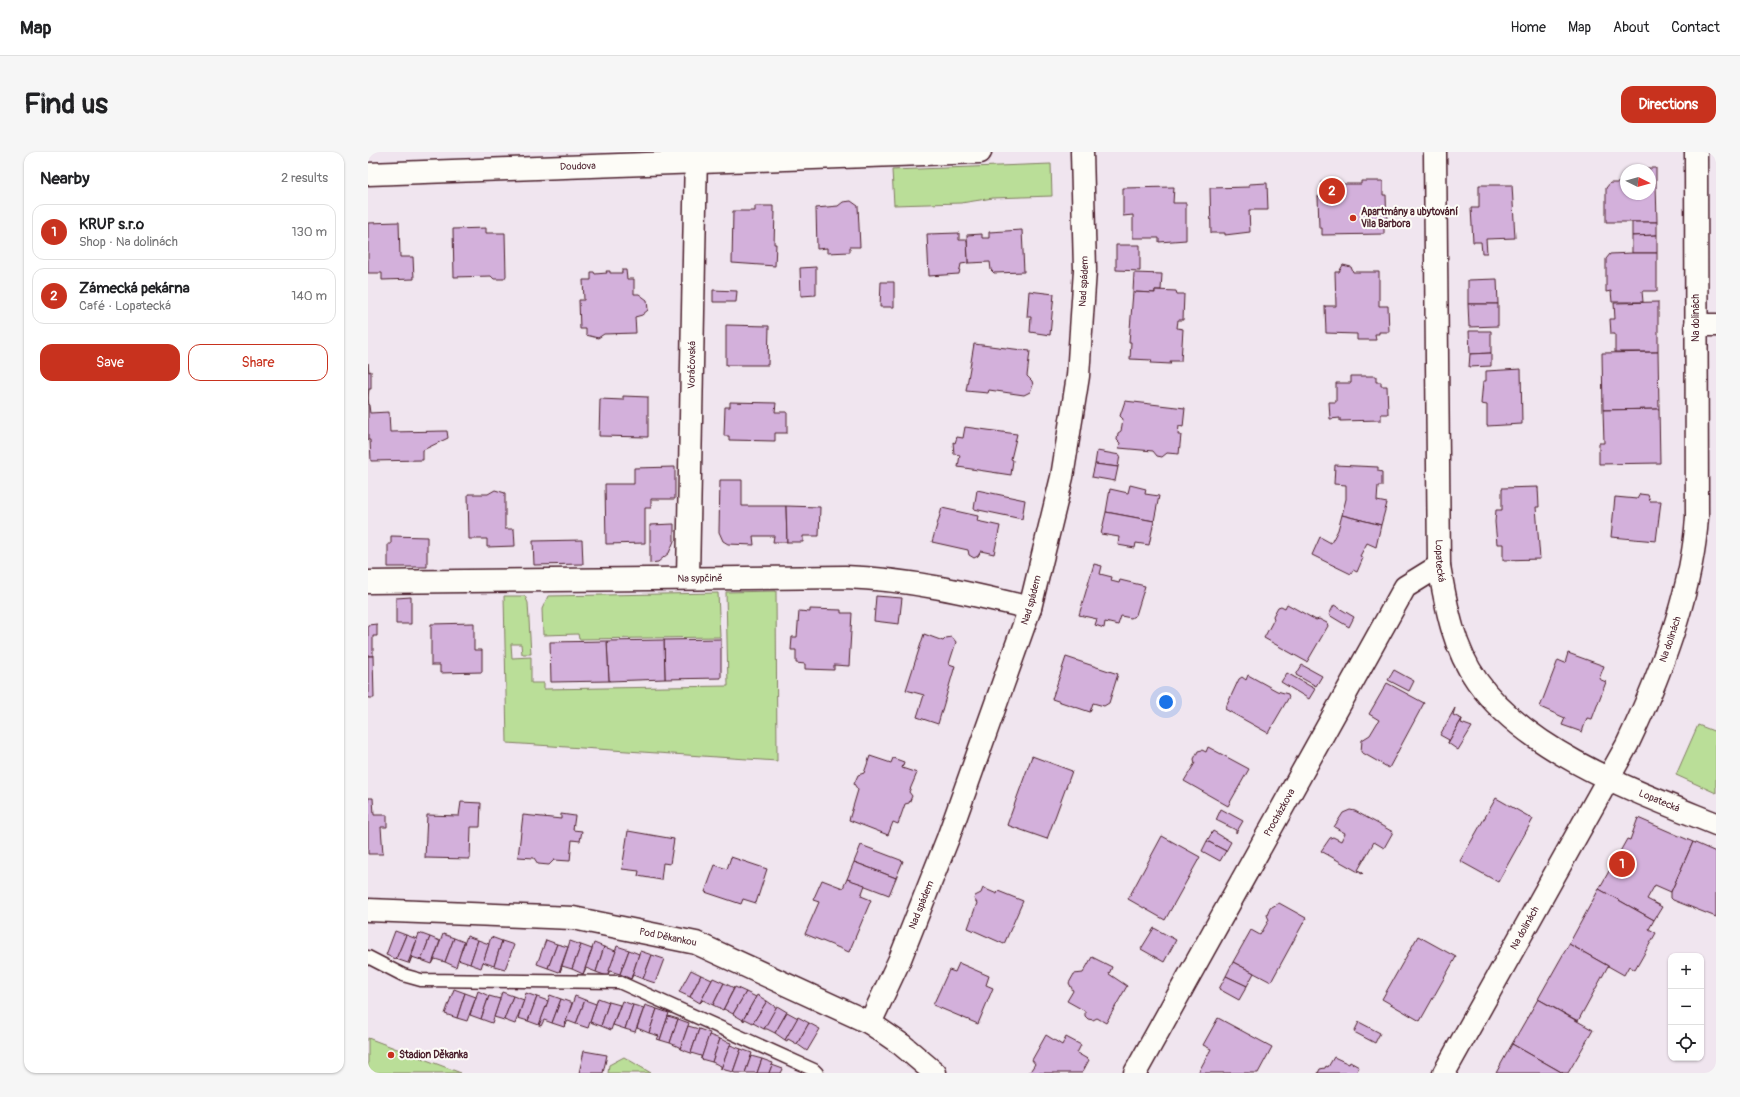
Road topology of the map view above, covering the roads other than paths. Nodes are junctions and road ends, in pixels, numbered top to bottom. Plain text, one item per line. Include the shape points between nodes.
1 (980, 152) edge
2 (1082, 152) edge
3 (1435, 152) edge
4 (1696, 152) edge
5 (696, 158) edge
6 (368, 174) edge
7 (1706, 325) edge
8 (1439, 566) junction
9 (688, 578) junction
10 (368, 582) edge
11 (1030, 608) junction
12 (1609, 778) junction
13 (1716, 824) edge
14 (368, 910) edge
15 (368, 957) edge
16 (870, 1022) junction
17 (817, 1073) edge
18 (935, 1073) edge
19 (1135, 1073) edge
20 (1444, 1073) edge

1 - 5 street, Doudova
2 - 11 street, Nad spádem via 1085,270 1078,376 1062,477
3 - 8 street, Lopatecká
4 - 7 street, Na dolinách
5 - 6 street, Doudova
5 - 9 street, Voráčovská
7 - 12 street, Na dolinách via 1695,546 1683,600 1646,706
8 - 12 street, Lopatecká via 1449,617 1465,661 1476,680 1490,697 1527,731
8 - 19 street, Procházkova via 1405,587
9 - 10 street, Na sypčině
9 - 11 street, Na sypčině via 881,578 974,594
11 - 16 street, Nad spádem via 948,838 900,959
12 - 13 street, Lopatecká
12 - 20 street, Na dolinách
14 - 16 street, Pod Děkankou via 573,918 666,936 696,943
15 - 17 lane via 403,975 421,980 619,982
16 - 18 street, Pod Děkankou

